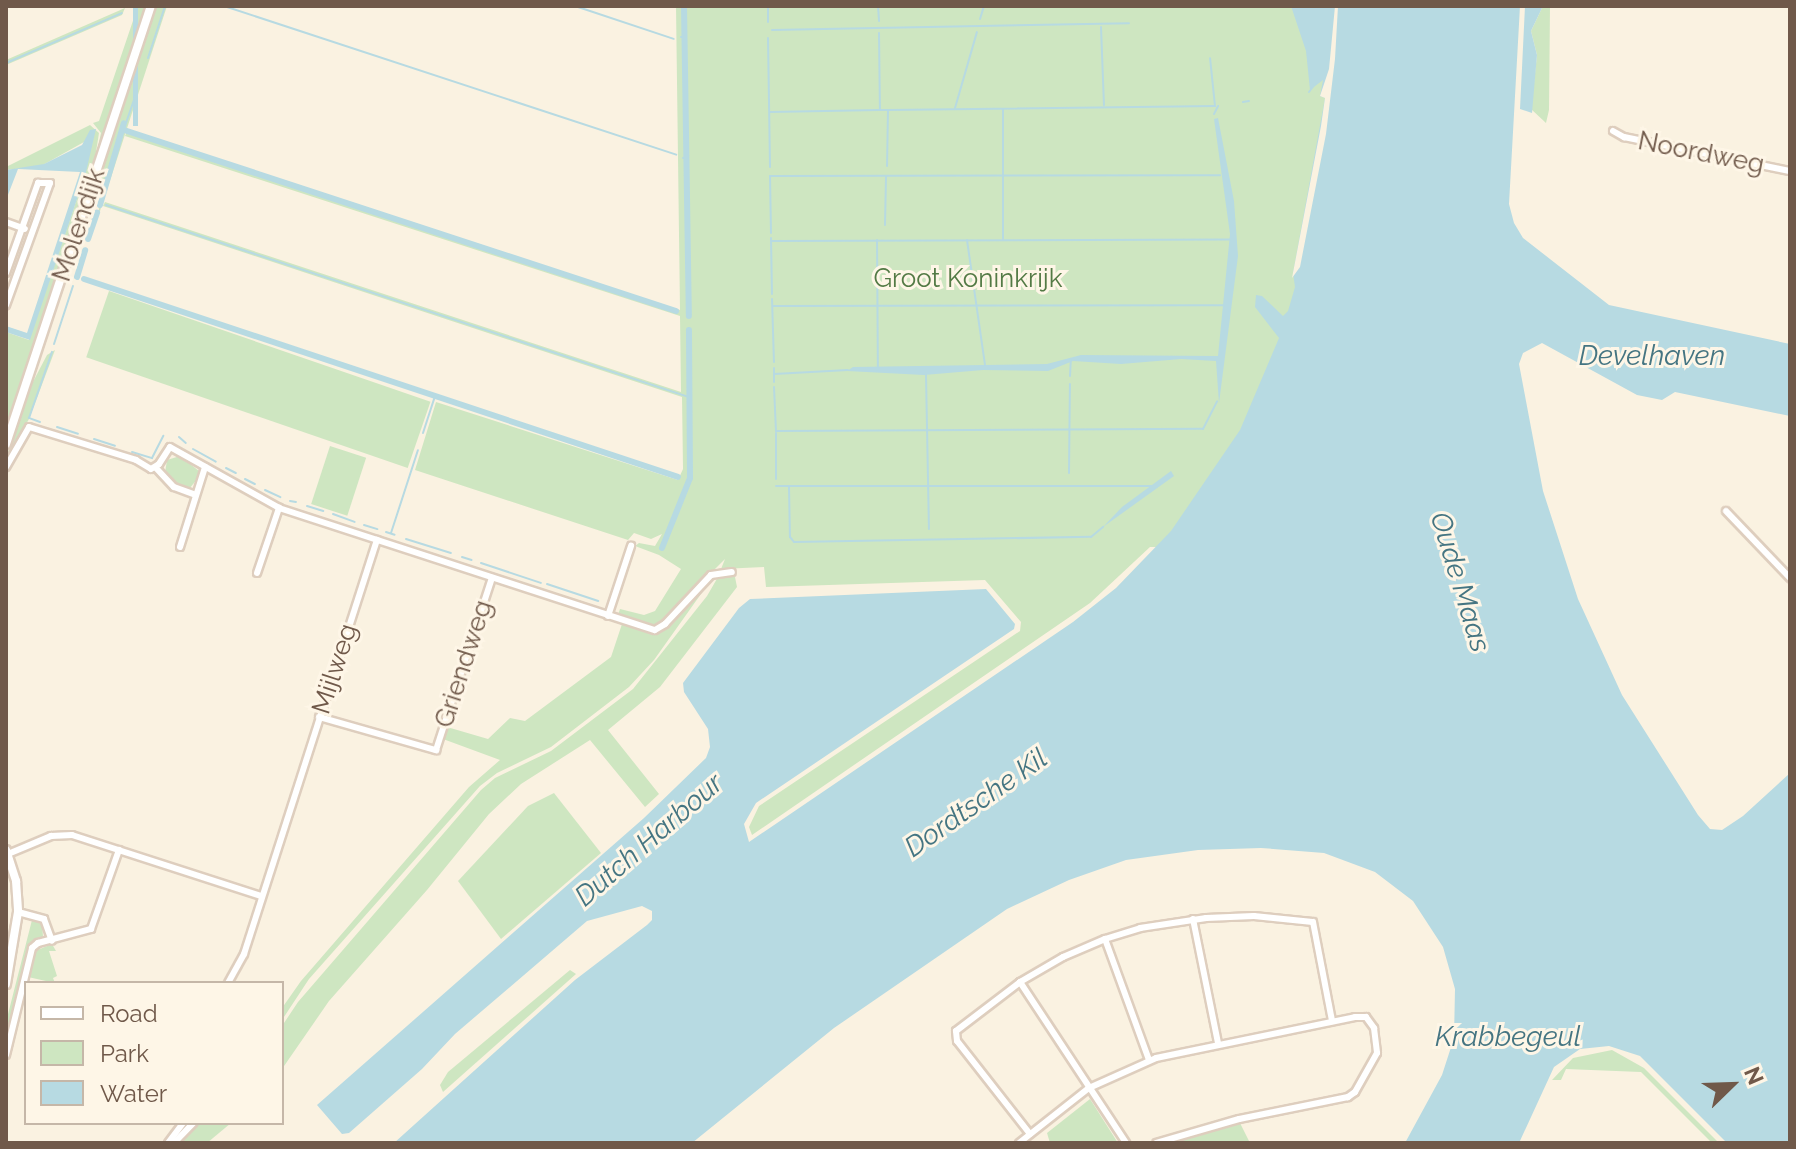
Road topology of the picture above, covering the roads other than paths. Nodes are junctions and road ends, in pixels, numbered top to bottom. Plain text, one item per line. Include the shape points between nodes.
1 (151, 6) edge
2 (1613, 131) dead end
3 (1790, 171) edge
4 (6, 222) edge
5 (22, 228) junction
6 (32, 232) junction
7 (8, 262) edge
8 (20, 266) junction
9 (6, 273) edge
10 (6, 305) edge
11 (6, 444) edge
12 (6, 467) edge
13 (205, 467) junction
14 (156, 468) junction
15 (196, 495) junction
16 (279, 508) junction
17 (1726, 511) dead end
18 (377, 540) junction
19 (631, 546) dead end
20 (180, 547) dead end
21 (732, 572) dead end
22 (257, 573) dead end
23 (492, 578) junction
24 (1790, 578) edge
25 (608, 616) junction
26 (319, 717) junction
27 (119, 850) junction
28 (7, 852) edge
29 (261, 896) junction
30 (18, 912) junction
31 (1193, 919) junction
32 (1105, 939) junction
33 (52, 941) junction
34 (229, 981) edge
35 (1020, 982) junction
36 (6, 984) edge
37 (1332, 1021) junction
38 (1218, 1043) junction
39 (6, 1055) edge
40 (1149, 1060) junction
41 (1089, 1088) junction
42 (182, 1125) edge
43 (191, 1125) edge
44 (1030, 1134) junction
45 (171, 1143) edge
46 (1019, 1143) edge
47 (1126, 1143) edge
48 (1156, 1143) edge

1 - 11 street, Molendijk
2 - 3 street, Noordweg
4 - 5 street
5 - 6 street
5 - 6 street via 38,183 50,183
5 - 7 street
6 - 8 street
7 - 8 street
7 - 9 street
8 - 10 street
12 - 14 street via 30,427
13 - 14 street via 170,447
13 - 15 street
13 - 16 street
14 - 15 street via 174,487
15 - 20 street
16 - 18 street
16 - 22 street
17 - 24 street
18 - 23 street, Griendweg
18 - 26 street, Mijlweg
19 - 25 street
21 - 25 street, Griendweg via 711,575 660,628
23 - 25 street, Griendweg
23 - 26 street, Griendweg via 436,750
26 - 29 street, Mijlweg
27 - 28 street via 66,834
27 - 29 street
27 - 33 street via 91,929
28 - 30 street
29 - 34 street, Mijlweg via 244,954
30 - 33 street via 44,919
30 - 36 street
31 - 32 street
31 - 37 street via 1254,916 1313,922
31 - 38 street
32 - 35 street
32 - 40 street
33 - 39 street via 32,948
35 - 41 street
35 - 44 street via 959,1027 955,1036
37 - 38 street
37 - 48 street via 1366,1017 1376,1038 1377,1053 1348,1097 1239,1119
38 - 40 street
40 - 41 street
41 - 44 street
41 - 47 street
42 - 45 street
43 - 45 street
44 - 46 street

